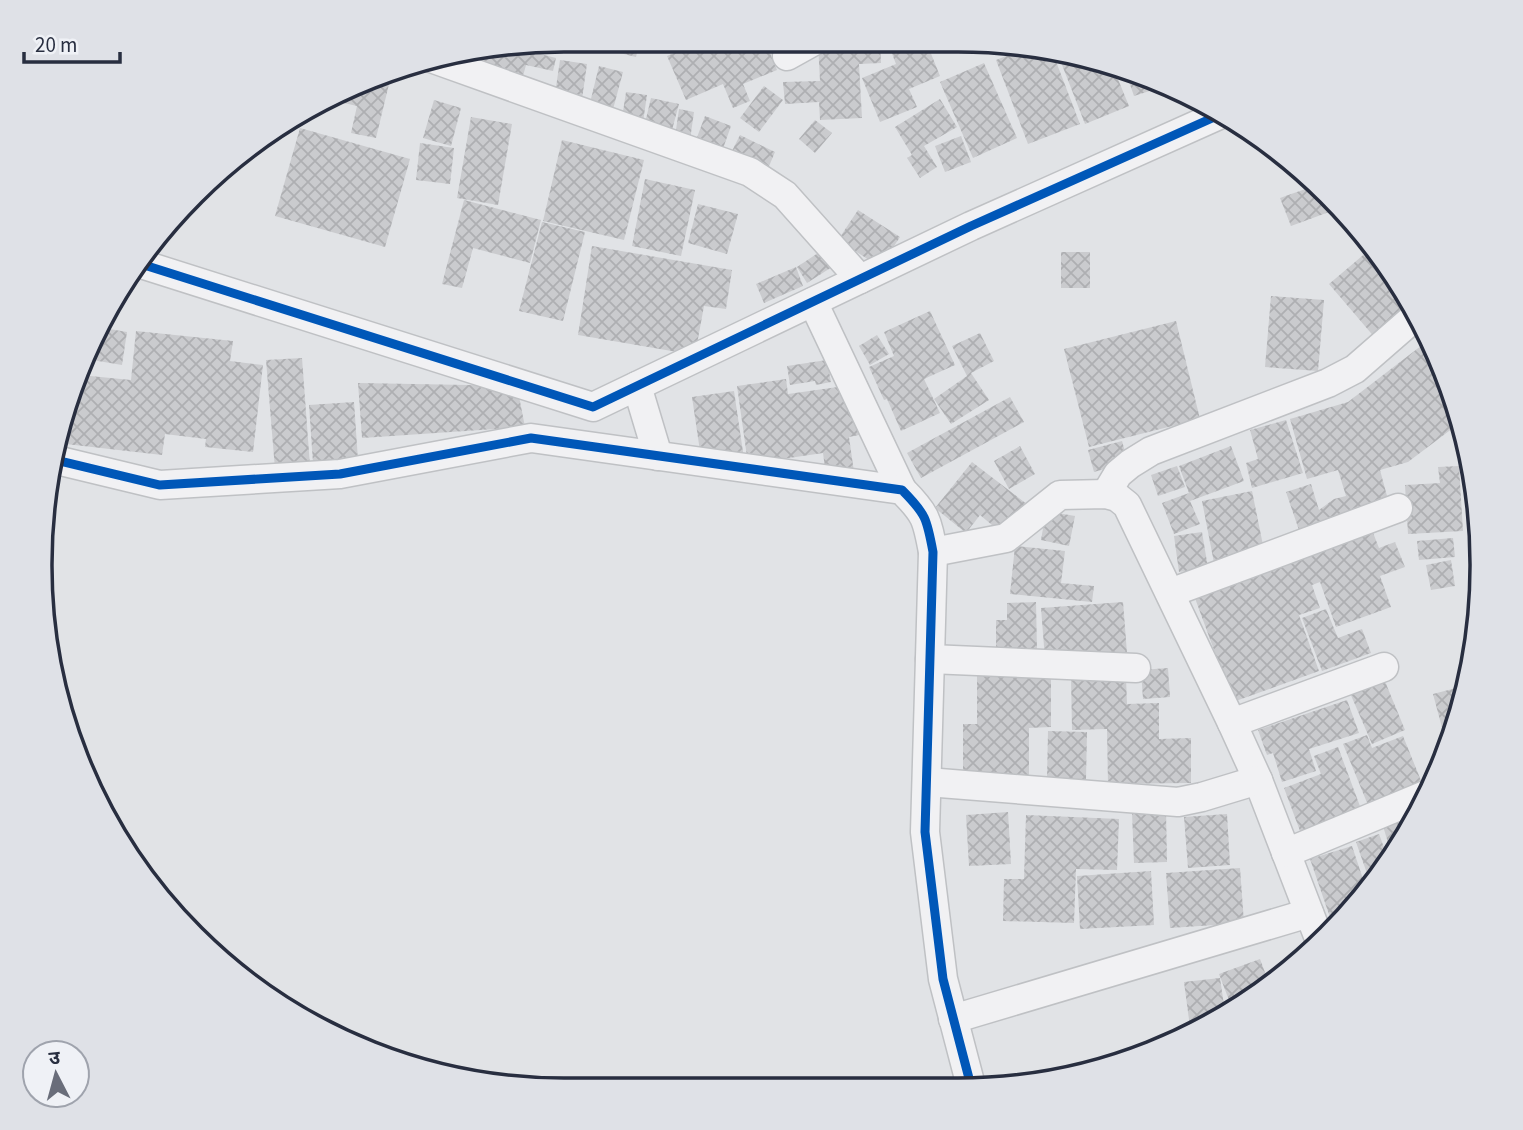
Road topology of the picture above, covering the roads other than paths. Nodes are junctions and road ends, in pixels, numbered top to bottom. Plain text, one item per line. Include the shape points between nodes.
1 (794, 52) edge
2 (787, 56) dead end
3 (451, 65) edge
4 (1210, 119) edge
5 (149, 266) edge
6 (860, 279) junction
7 (813, 302) junction
8 (1409, 322) edge
9 (637, 386) junction
10 (593, 407) junction
11 (531, 438) junction
12 (658, 456) junction
13 (63, 461) edge
14 (902, 490) junction
15 (1099, 494) junction
16 (1398, 508) dead end
17 (933, 552) junction
18 (1170, 593) junction
19 (930, 659) junction
20 (1384, 667) dead end
21 (1136, 668) dead end
22 (1232, 723) junction
23 (927, 782) junction
24 (1250, 782) junction
25 (1414, 800) edge
26 (1286, 853) junction
27 (1304, 914) junction
28 (1315, 932) edge
29 (953, 1019) junction
30 (969, 1077) edge

1 - 2 street
3 - 6 street via 750,172 785,195
4 - 6 street
5 - 10 street
6 - 7 street
7 - 9 street
7 - 14 street
8 - 15 street via 1355,369 1151,452 1130,464
9 - 10 street
9 - 12 street
10 - 11 street
11 - 12 street
11 - 13 street via 340,474 160,485
12 - 14 street
14 - 17 street via 927,519
15 - 17 street via 1060,495 1006,538
15 - 18 street via 1117,497 1127,505
16 - 18 street
17 - 19 street
18 - 22 street
19 - 21 street
19 - 23 street
20 - 22 street
22 - 24 street
23 - 24 street via 1178,802
23 - 29 street via 925,832 943,979
24 - 26 street
25 - 26 street
26 - 27 street
27 - 28 street
27 - 29 street
29 - 30 street

